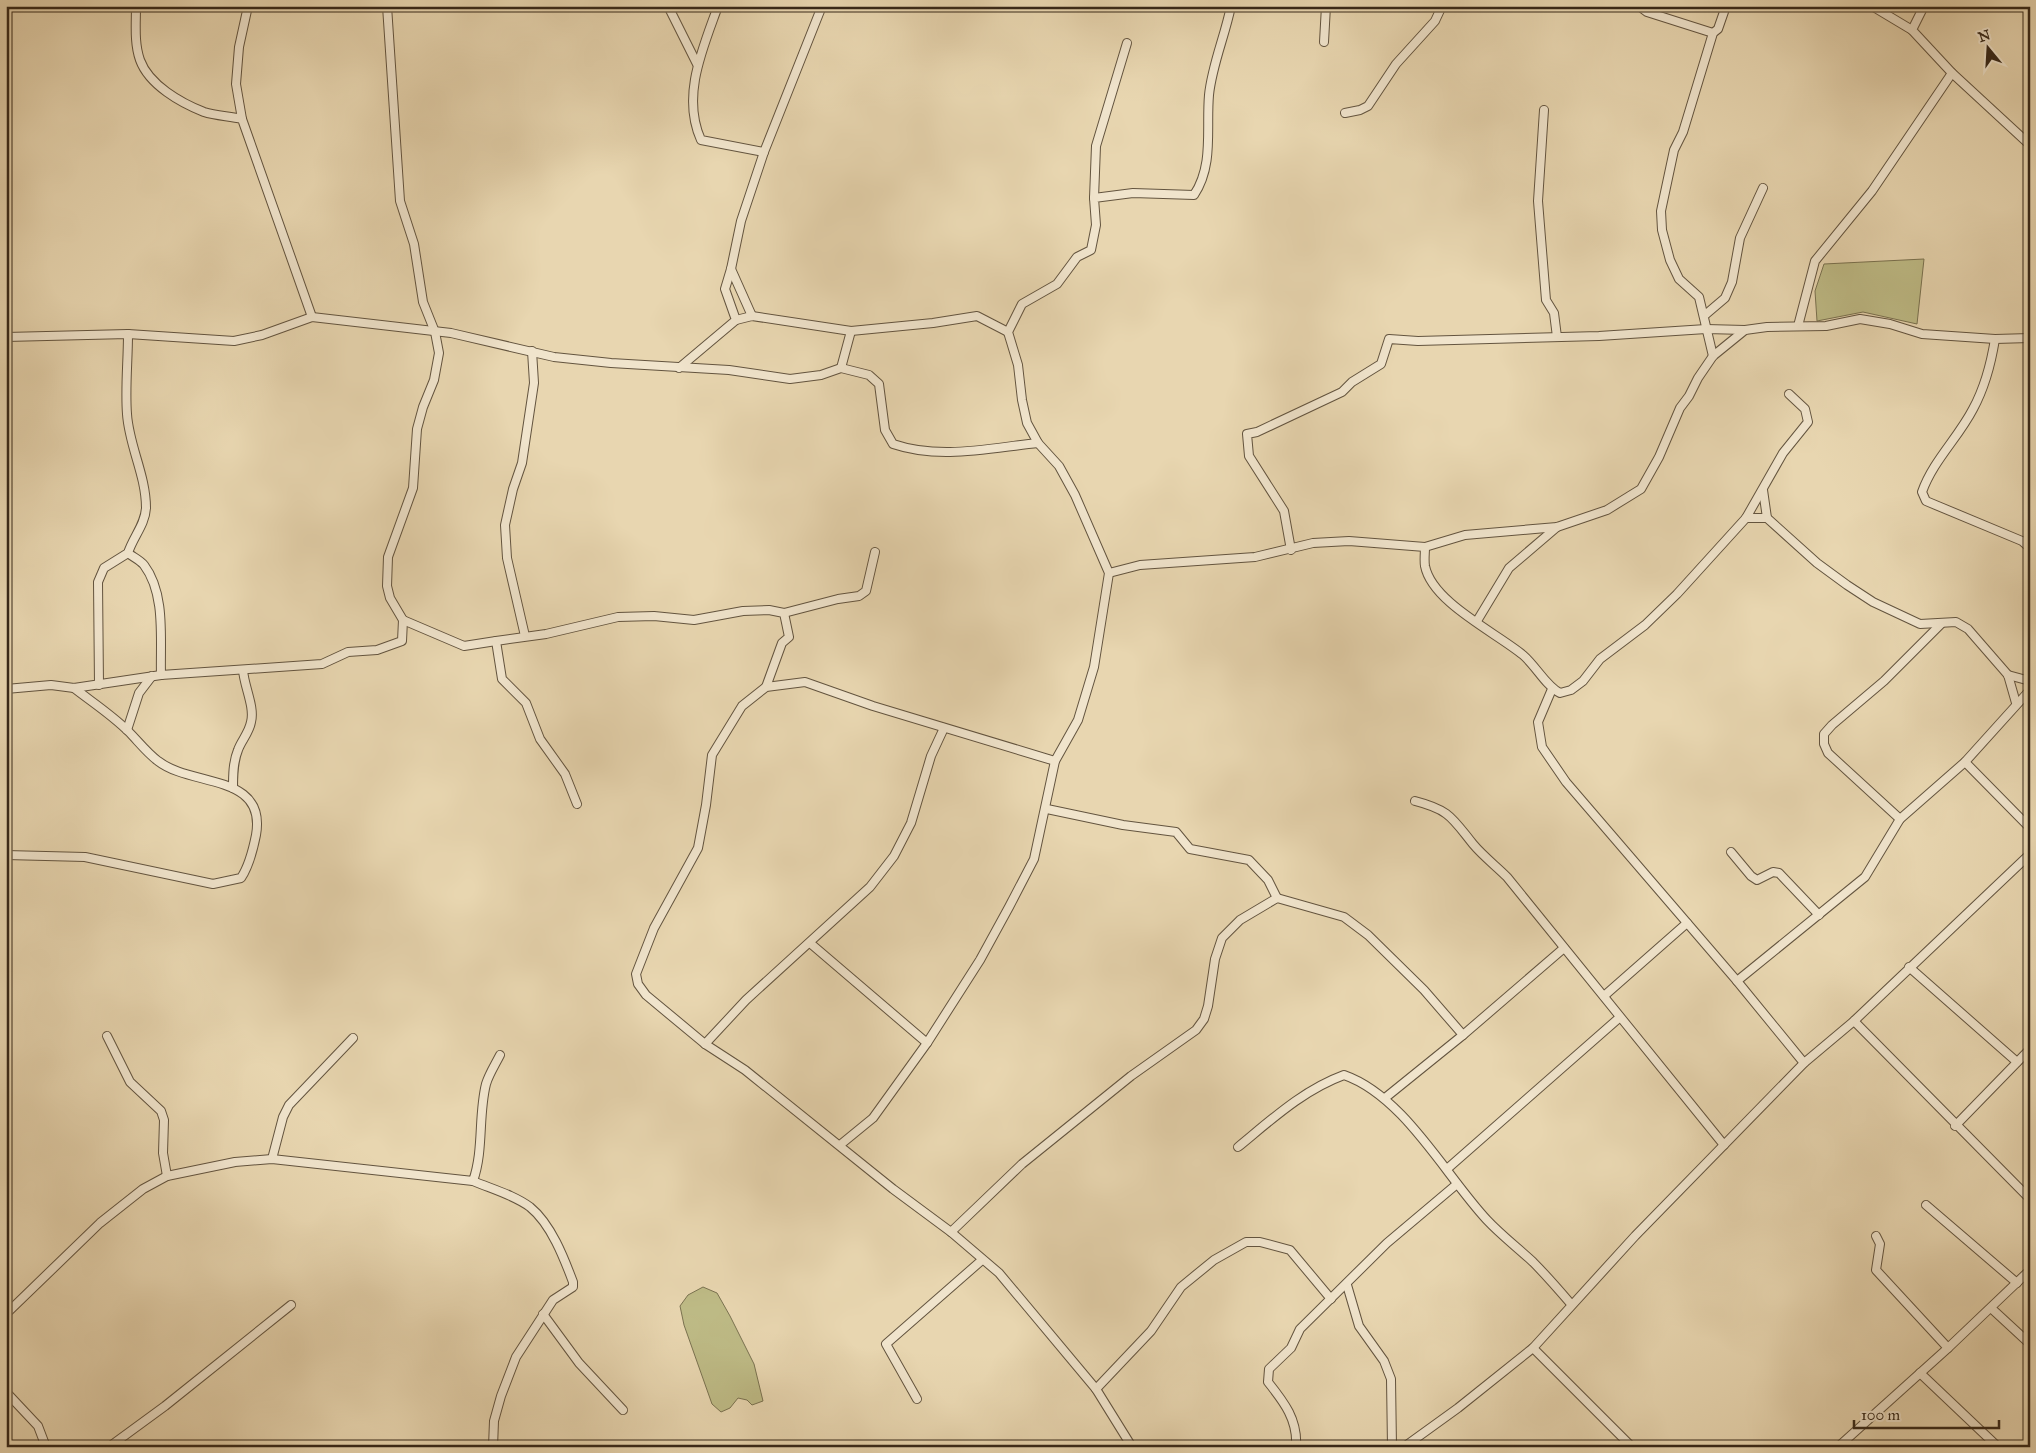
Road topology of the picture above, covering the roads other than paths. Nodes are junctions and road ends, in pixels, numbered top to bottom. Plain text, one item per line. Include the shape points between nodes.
1 (136, 6) edge
2 (248, 6) edge
3 (386, 6) edge
4 (668, 6) edge
5 (718, 6) edge
6 (822, 6) edge
7 (1232, 6) edge
8 (1326, 6) edge
9 (1442, 6) edge
10 (1639, 6) edge
11 (1726, 6) edge
12 (1872, 6) edge
13 (1924, 6) edge
14 (1912, 30) junction
15 (1713, 33) junction
16 (1324, 42) dead end
17 (1127, 43) dead end
18 (697, 64) junction
19 (1952, 73) junction
20 (1544, 110) dead end
21 (1345, 113) dead end
22 (242, 119) junction
23 (2030, 145) edge
24 (764, 152) junction
25 (1763, 188) dead end
26 (1094, 198) junction
27 (731, 269) junction
28 (1705, 315) junction
29 (752, 316) junction
30 (312, 317) junction
31 (736, 320) junction
32 (1798, 326) junction
33 (1706, 329) junction
34 (1745, 330) junction
35 (851, 331) junction
36 (435, 332) junction
37 (1008, 332) junction
38 (128, 334) junction
39 (6, 337) edge
40 (1557, 337) junction
41 (2030, 338) edge
42 (1995, 339) junction
43 (532, 351) junction
44 (1713, 356) junction
45 (679, 368) junction
46 (841, 368) junction
47 (1789, 394) dead end
48 (1038, 443) junction
49 (1763, 490) junction
50 (1746, 518) junction
51 (1768, 518) junction
52 (1558, 527) junction
53 (1425, 547) junction
54 (2030, 548) edge
55 (1291, 550) junction
56 (875, 552) dead end
57 (128, 553) junction
58 (1109, 573) junction
59 (784, 613) junction
60 (403, 620) junction
61 (1477, 621) junction
62 (1941, 624) junction
63 (525, 636) junction
64 (496, 641) junction
65 (243, 670) junction
66 (161, 675) junction
67 (2008, 675) junction
68 (152, 676) junction
69 (2030, 680) edge
70 (99, 685) junction
71 (766, 687) junction
72 (74, 688) junction
73 (6, 689) edge
74 (1552, 689) junction
75 (2030, 690) edge
76 (2016, 703) junction
77 (944, 728) junction
78 (127, 730) junction
79 (1055, 761) junction
80 (1965, 762) junction
81 (233, 788) junction
82 (1415, 801) dead end
83 (577, 804) dead end
84 (1047, 809) junction
85 (1900, 818) junction
86 (2030, 828) edge
87 (1731, 852) dead end
88 (2030, 854) edge
89 (6, 855) edge
90 (1278, 898) junction
91 (1819, 915) junction
92 (1687, 923) junction
93 (810, 942) junction
94 (1564, 948) junction
95 (1909, 967) junction
96 (1737, 981) junction
97 (1604, 996) junction
98 (1619, 1018) junction
99 (1854, 1020) junction
100 (1463, 1035) junction
101 (107, 1036) dead end
102 (353, 1038) dead end
103 (927, 1043) junction
104 (705, 1044) junction
105 (2030, 1049) edge
106 (500, 1056) dead end
107 (2017, 1062) junction
108 (1804, 1063) junction
109 (1385, 1098) junction
110 (1956, 1126) junction
111 (840, 1145) junction
112 (1724, 1145) junction
113 (1238, 1147) dead end
114 (272, 1159) junction
115 (1447, 1169) junction
116 (167, 1176) junction
117 (473, 1181) junction
118 (1457, 1184) junction
119 (2030, 1199) edge
120 (1926, 1205) dead end
121 (952, 1232) junction
122 (1876, 1236) dead end
123 (982, 1260) junction
124 (2030, 1270) edge
125 (2017, 1283) junction
126 (1347, 1285) junction
127 (1331, 1299) junction
128 (1571, 1304) junction
129 (291, 1305) dead end
130 (1990, 1308) junction
131 (6, 1314) edge
132 (543, 1314) junction
133 (2030, 1344) edge
134 (1533, 1348) junction
135 (1948, 1348) junction
136 (1920, 1373) junction
137 (1096, 1389) junction
138 (6, 1392) edge
139 (917, 1399) dead end
140 (623, 1410) dead end
141 (46, 1447) edge
142 (109, 1447) edge
143 (493, 1447) edge
144 (1132, 1447) edge
145 (1296, 1447) edge
146 (1392, 1447) edge
147 (1404, 1447) edge
148 (1632, 1447) edge
149 (1838, 1447) edge
150 (1998, 1447) edge

1 - 22 street via 136,40 140,59 154,80 169,93 205,112
2 - 22 street via 239,47 236,84
3 - 36 street via 400,201 414,244 423,302
4 - 18 street
5 - 18 street
6 - 24 street
7 - 26 street via 1209,95 1206,172 1194,195 1133,193
8 - 16 street
9 - 21 street via 1435,21 1396,64 1368,106
10 - 15 street via 1647,12
11 - 15 street via 1718,29
12 - 14 street
13 - 14 street
14 - 19 street
15 - 28 street via 1683,132 1674,150 1661,211 1670,260 1679,279 1699,297
17 - 26 street via 1096,146
18 - 24 street via 693,114 700,140
19 - 23 street
19 - 32 street via 1872,190 1815,262
20 - 40 street via 1538,201 1546,300 1554,314
22 - 30 street
24 - 27 street via 741,221
25 - 28 street via 1740,238 1732,282 1725,298
26 - 37 street via 1096,225 1091,250 1077,257 1057,284 1022,304
27 - 29 street
27 - 31 street via 724,289
28 - 33 street
29 - 31 street
29 - 35 street
30 - 36 street
30 - 38 street via 234,341
31 - 45 street
32 - 34 street
32 - 42 street via 1826,326 1860,320 1890,324 1922,334
33 - 34 street
33 - 40 street
33 - 44 street
34 - 44 street
35 - 37 street via 977,316
35 - 46 street
36 - 43 street
36 - 60 street via 439,352 434,380 417,429 413,488 388,557 386,572 390,598
37 - 48 street via 1018,365 1027,423
38 - 39 street
38 - 57 street via 126,416 143,481 146,508 142,527 133,538
40 - 55 street via 1389,339 1381,364 1342,392 1247,434 1249,456 1284,511
41 - 42 street
42 - 54 street via 1990,370 1972,411 1947,446 1922,492 1931,503
43 - 45 street via 554,357
43 - 63 street via 534,383 522,463 505,525 507,558
44 - 52 street via 1680,408 1641,489 1607,510
45 - 46 street via 730,370 790,379 821,375
46 - 48 street via 869,375 879,384 886,430 893,444 948,454
47 - 49 street via 1805,409 1808,422 1783,453
48 - 58 street via 1058,466 1075,495
49 - 50 street
49 - 51 street
50 - 51 street
50 - 74 street via 1645,626 1600,659 1571,690 1560,693
51 - 62 street via 1817,563 1873,602 1920,624
52 - 53 street via 1465,535
52 - 61 street via 1509,568
53 - 55 street via 1350,541 1313,543
53 - 61 street via 1425,567 1432,583 1453,607
55 - 58 street via 1229,560 1140,565
56 - 59 street via 866,591 859,596
57 - 66 street via 142,563 156,590
57 - 70 street via 104,568 98,582
58 - 79 street via 1094,666 1078,720
59 - 63 street via 743,611 694,620 618,617
59 - 71 street via 789,637 782,643
60 - 64 street via 464,646
60 - 65 street via 402,641 388,648 348,652 322,664
61 - 74 street via 1524,656
62 - 67 street via 1956,622 1968,629
62 - 85 street via 1824,734 1828,753
63 - 64 street
64 - 83 street via 502,679 526,703 540,739 565,774
65 - 66 street
65 - 81 street via 252,721 238,750
66 - 68 street
67 - 69 street
67 - 76 street
68 - 70 street
68 - 78 street via 140,693
70 - 72 street
71 - 77 street via 805,682
71 - 104 street via 742,706 712,755 698,848 654,928 636,974 646,995
72 - 73 street via 51,685
72 - 78 street
74 - 92 street via 1538,722 1542,747 1566,782
75 - 76 street
76 - 80 street
77 - 79 street
77 - 93 street via 931,756 911,823 894,856 870,887
78 - 81 street via 165,766
79 - 84 street
80 - 85 street
80 - 86 street
81 - 89 street via 247,797 255,808 258,825 247,869 240,878 212,884 85,857
82 - 94 street via 1435,806 1451,816 1473,844 1507,877
84 - 90 street via 1176,832 1190,849 1249,860 1268,880
84 - 103 street via 1034,858 980,960
85 - 91 street via 1865,877
87 - 91 street via 1757,880 1780,872
88 - 95 street
90 - 100 street via 1344,917 1424,990
90 - 121 street via 1240,920 1222,938 1215,959 1208,1006 1196,1030 1131,1076 1022,1164
91 - 96 street
92 - 96 street
92 - 97 street
93 - 103 street
93 - 104 street via 746,1000
94 - 97 street
94 - 100 street
95 - 99 street
95 - 107 street
96 - 108 street
97 - 98 street
98 - 112 street
98 - 115 street
99 - 108 street
99 - 110 street
100 - 109 street
101 - 116 street via 130,1082 161,1111
102 - 114 street via 289,1105
103 - 111 street via 873,1118
104 - 111 street via 745,1070
105 - 107 street
106 - 117 street via 487,1082 480,1157
107 - 110 street
108 - 112 street
109 - 113 street via 1344,1075 1323,1084 1275,1115
109 - 115 street
110 - 119 street
111 - 121 street
112 - 128 street
114 - 116 street via 235,1162
114 - 117 street
115 - 118 street
116 - 131 street via 143,1189 100,1222
117 - 132 street via 532,1209 554,1240 566,1263 573,1287 553,1300
118 - 126 street via 1387,1244
118 - 128 street via 1488,1221 1534,1263
120 - 125 street
121 - 123 street
122 - 135 street via 1880,1244 1876,1270
123 - 137 street via 999,1273
123 - 139 street via 886,1344
124 - 125 street
125 - 130 street
126 - 127 street
126 - 146 street via 1359,1326 1384,1361 1391,1378
127 - 137 street via 1290,1250 1260,1242 1246,1242 1214,1260 1181,1288 1151,1331
127 - 145 street via 1300,1329 1291,1348 1269,1369 1268,1382 1289,1409 1297,1434
128 - 134 street
129 - 142 street
130 - 133 street
130 - 135 street
132 - 140 street via 579,1363
132 - 143 street via 516,1357 500,1396 494,1421
134 - 147 street
134 - 148 street
135 - 136 street
136 - 149 street
136 - 150 street
137 - 144 street
138 - 141 street via 38,1426

